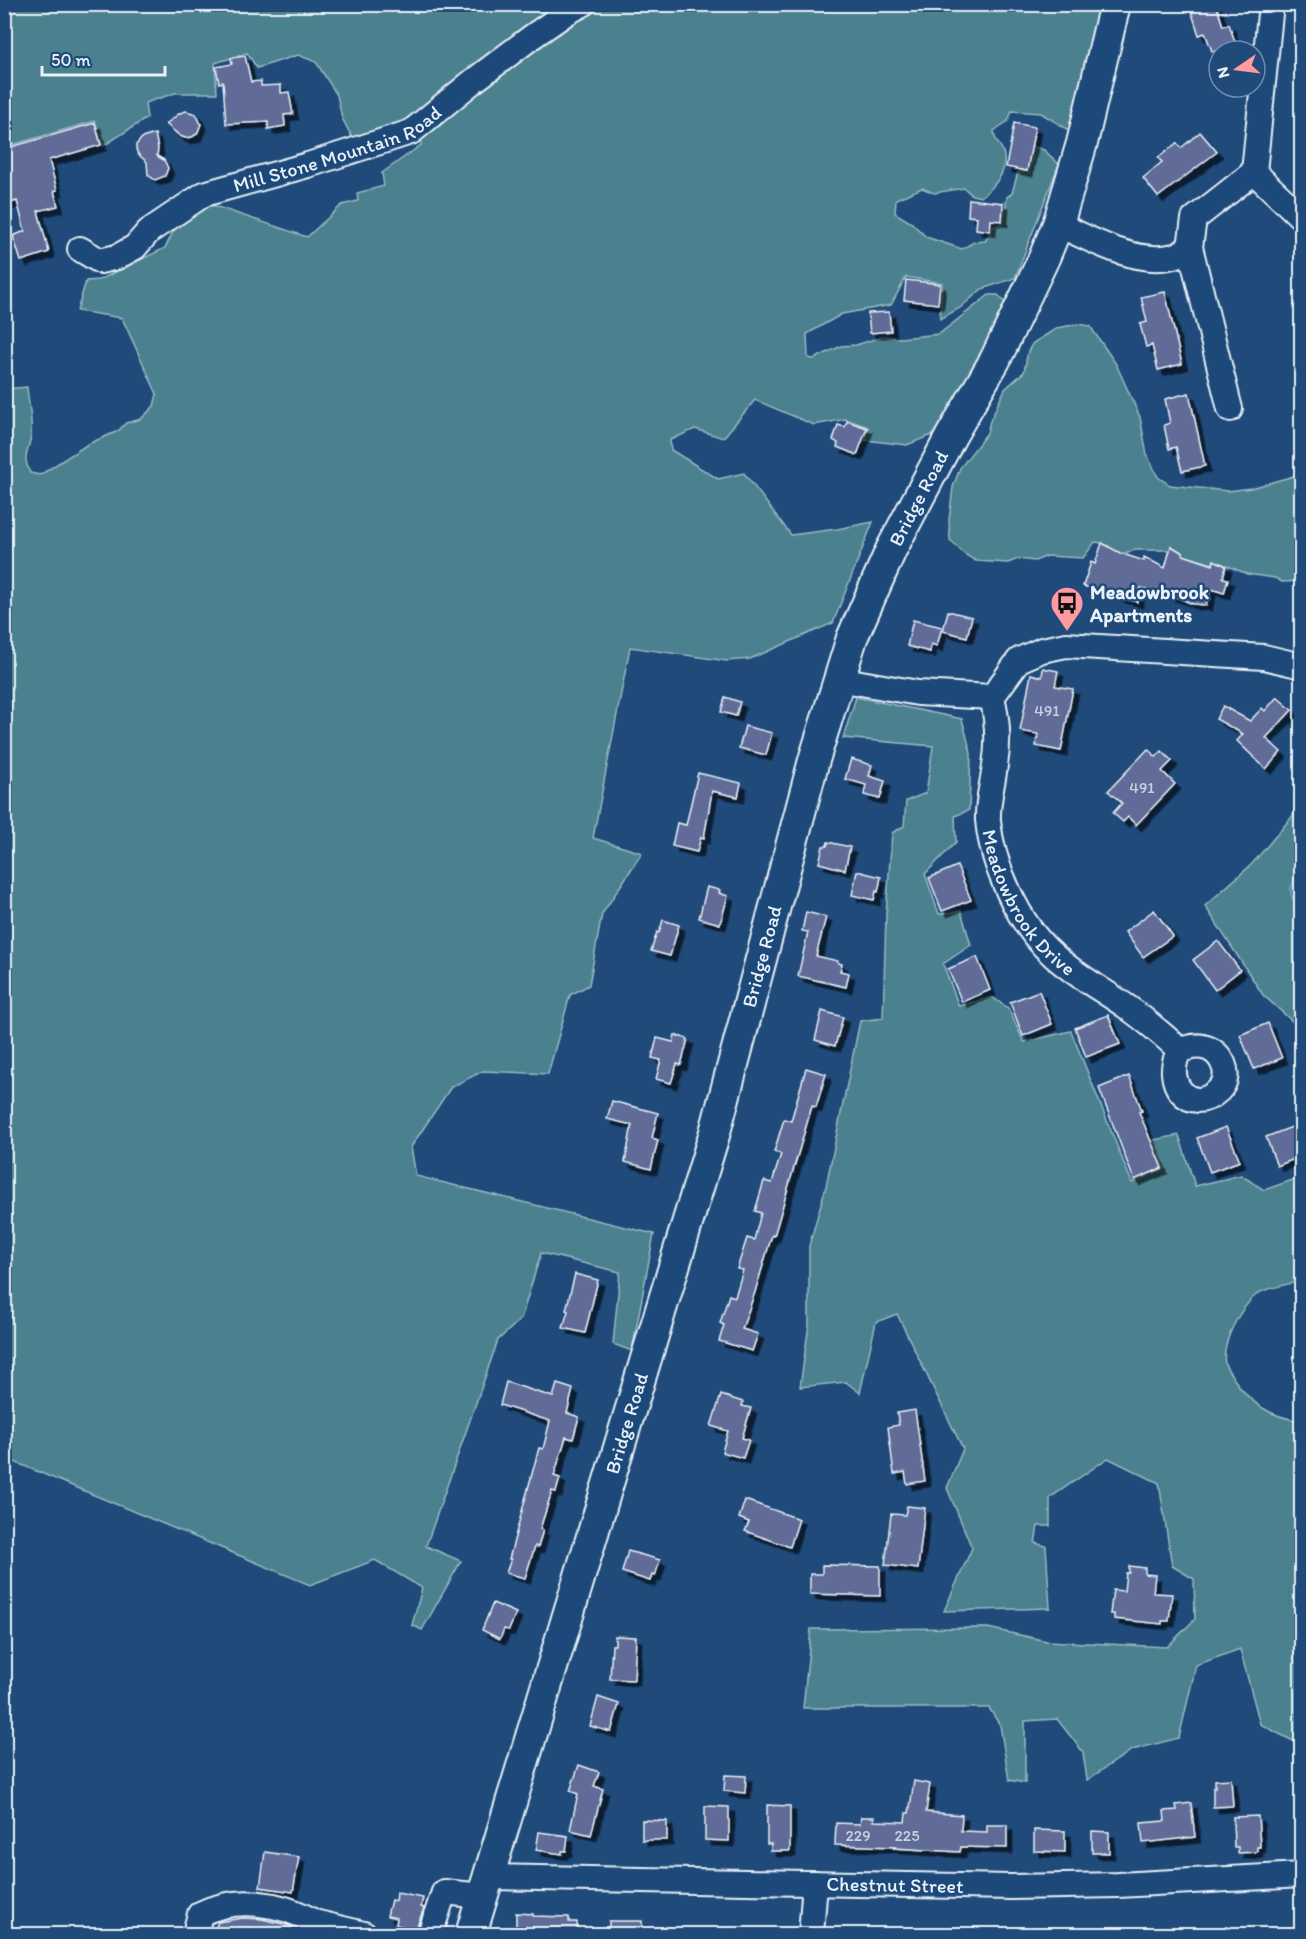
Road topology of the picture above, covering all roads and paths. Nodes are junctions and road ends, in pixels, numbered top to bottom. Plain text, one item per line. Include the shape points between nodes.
1 (583, 4) edge
2 (1115, 4) edge
3 (1271, 4) edge
4 (1254, 172) junction
5 (1302, 218) edge
6 (1058, 224) junction
7 (1190, 247) junction
8 (80, 249) dead end
9 (1230, 409) dead end
10 (1302, 666) edge
11 (838, 679) junction
12 (992, 697) junction
13 (1180, 1050) dead end
14 (1302, 1875) edge
15 (815, 1883) junction
16 (486, 1887) junction
17 (312, 1928) edge
18 (195, 1935) edge
19 (364, 1935) edge
20 (430, 1935) edge
21 (471, 1935) edge
22 (811, 1935) edge

1 - 8 street, Mill Stone Mountain Road via 524,43 411,132 204,194 117,257 100,261
2 - 6 main road, Bridge Road
3 - 4 street
4 - 5 street
4 - 7 street via 1194,219
6 - 7 street via 1128,254 1156,259 1176,256
6 - 11 main road, Bridge Road via 995,360 886,560
7 - 9 street
10 - 12 street via 1264,657 1066,645 1019,660
11 - 12 street via 918,693
11 - 16 main road, Bridge Road via 715,1132
12 - 13 street, Meadowbrook Drive via 998,740 988,818 998,864 1012,898 1050,953 1129,1008
14 - 15 street, Chestnut Street via 1118,1886
15 - 16 street, Chestnut Street
15 - 22 street
16 - 20 street, Chestnut Street via 444,1892
16 - 21 main road, Bridge Road
17 - 18 street via 297,1912 275,1906 230,1905 200,1914
17 - 19 street

